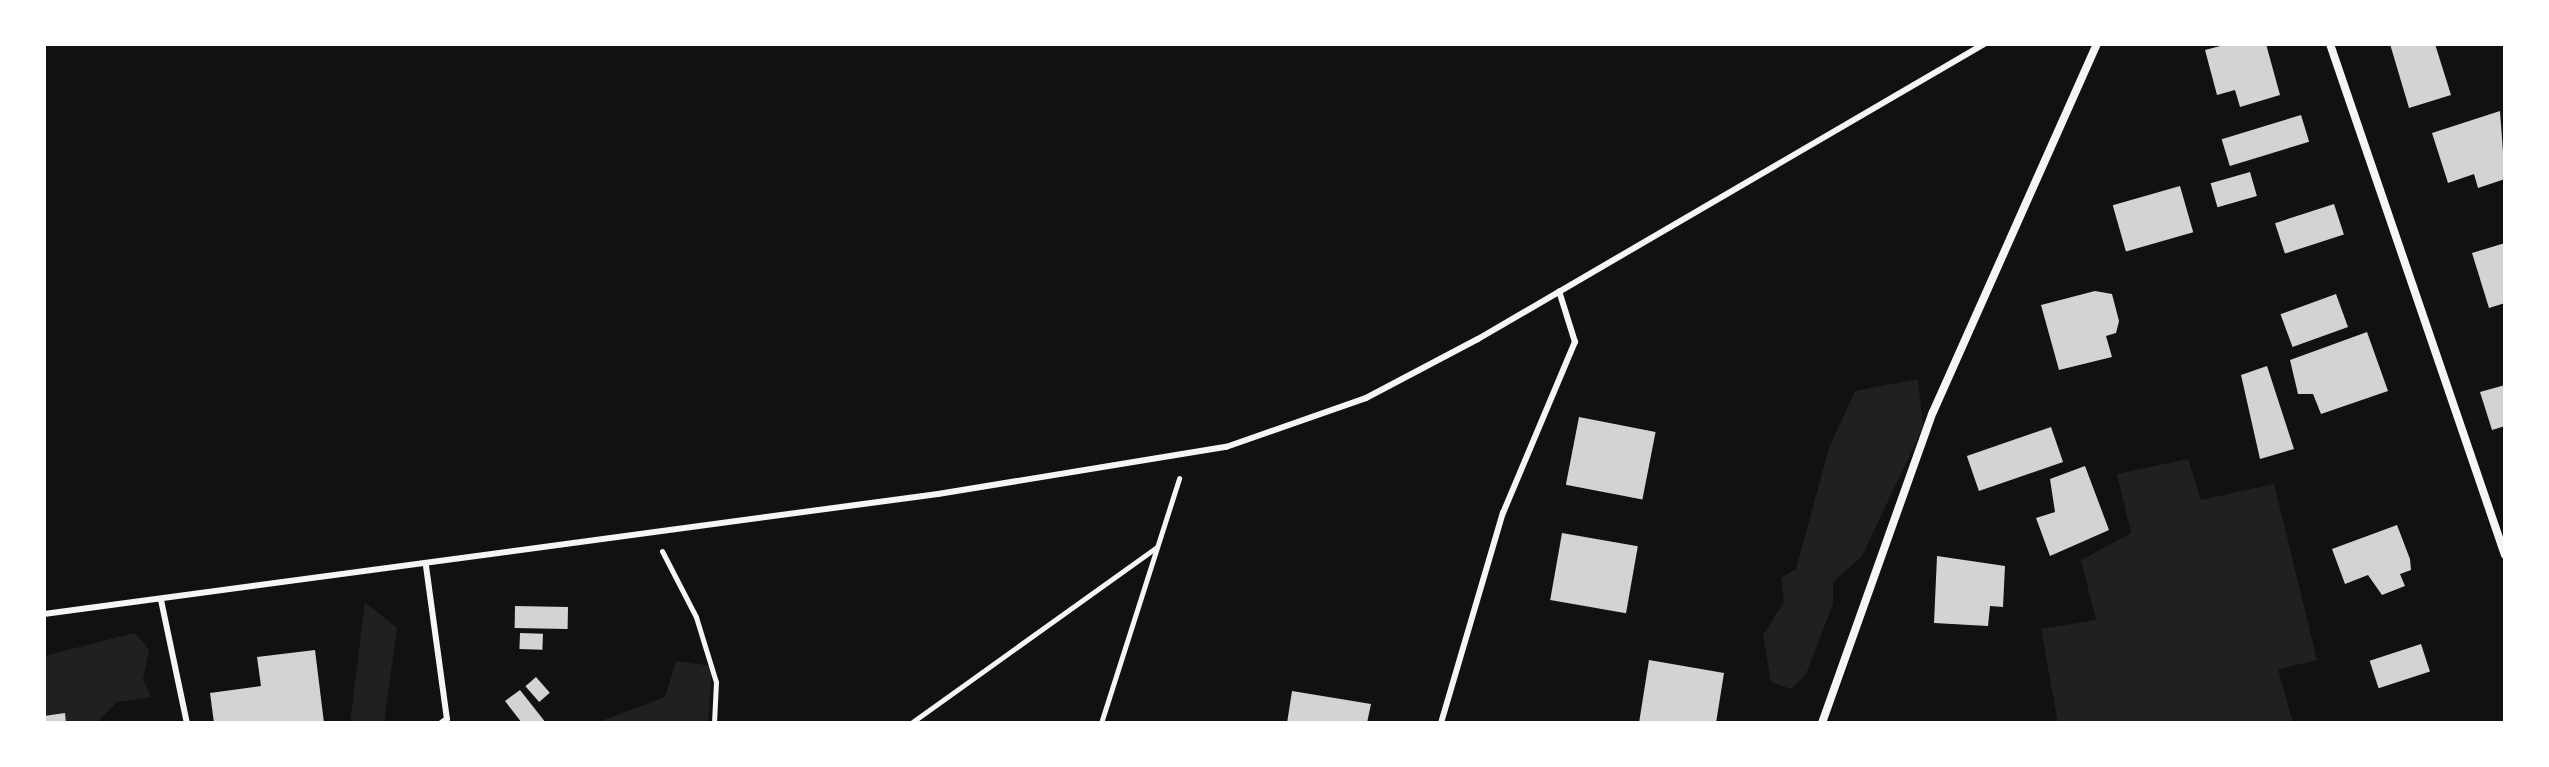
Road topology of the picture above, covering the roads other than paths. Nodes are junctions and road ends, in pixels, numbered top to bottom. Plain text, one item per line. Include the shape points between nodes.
1 (1984, 44) edge
2 (2097, 44) edge
3 (2330, 44) edge
4 (1559, 291) junction
5 (2505, 555) edge
6 (426, 566) junction
7 (161, 600) junction
8 (44, 614) edge
9 (187, 723) edge
10 (441, 723) edge
11 (1441, 723) edge
12 (1822, 723) edge

1 - 4 lane
2 - 12 street via 1933,412
3 - 5 street
4 - 6 lane via 1366,398 1186,454
4 - 11 lane via 1575,342 1503,513
6 - 7 lane
6 - 10 lane via 447,719
7 - 8 lane
7 - 9 lane

